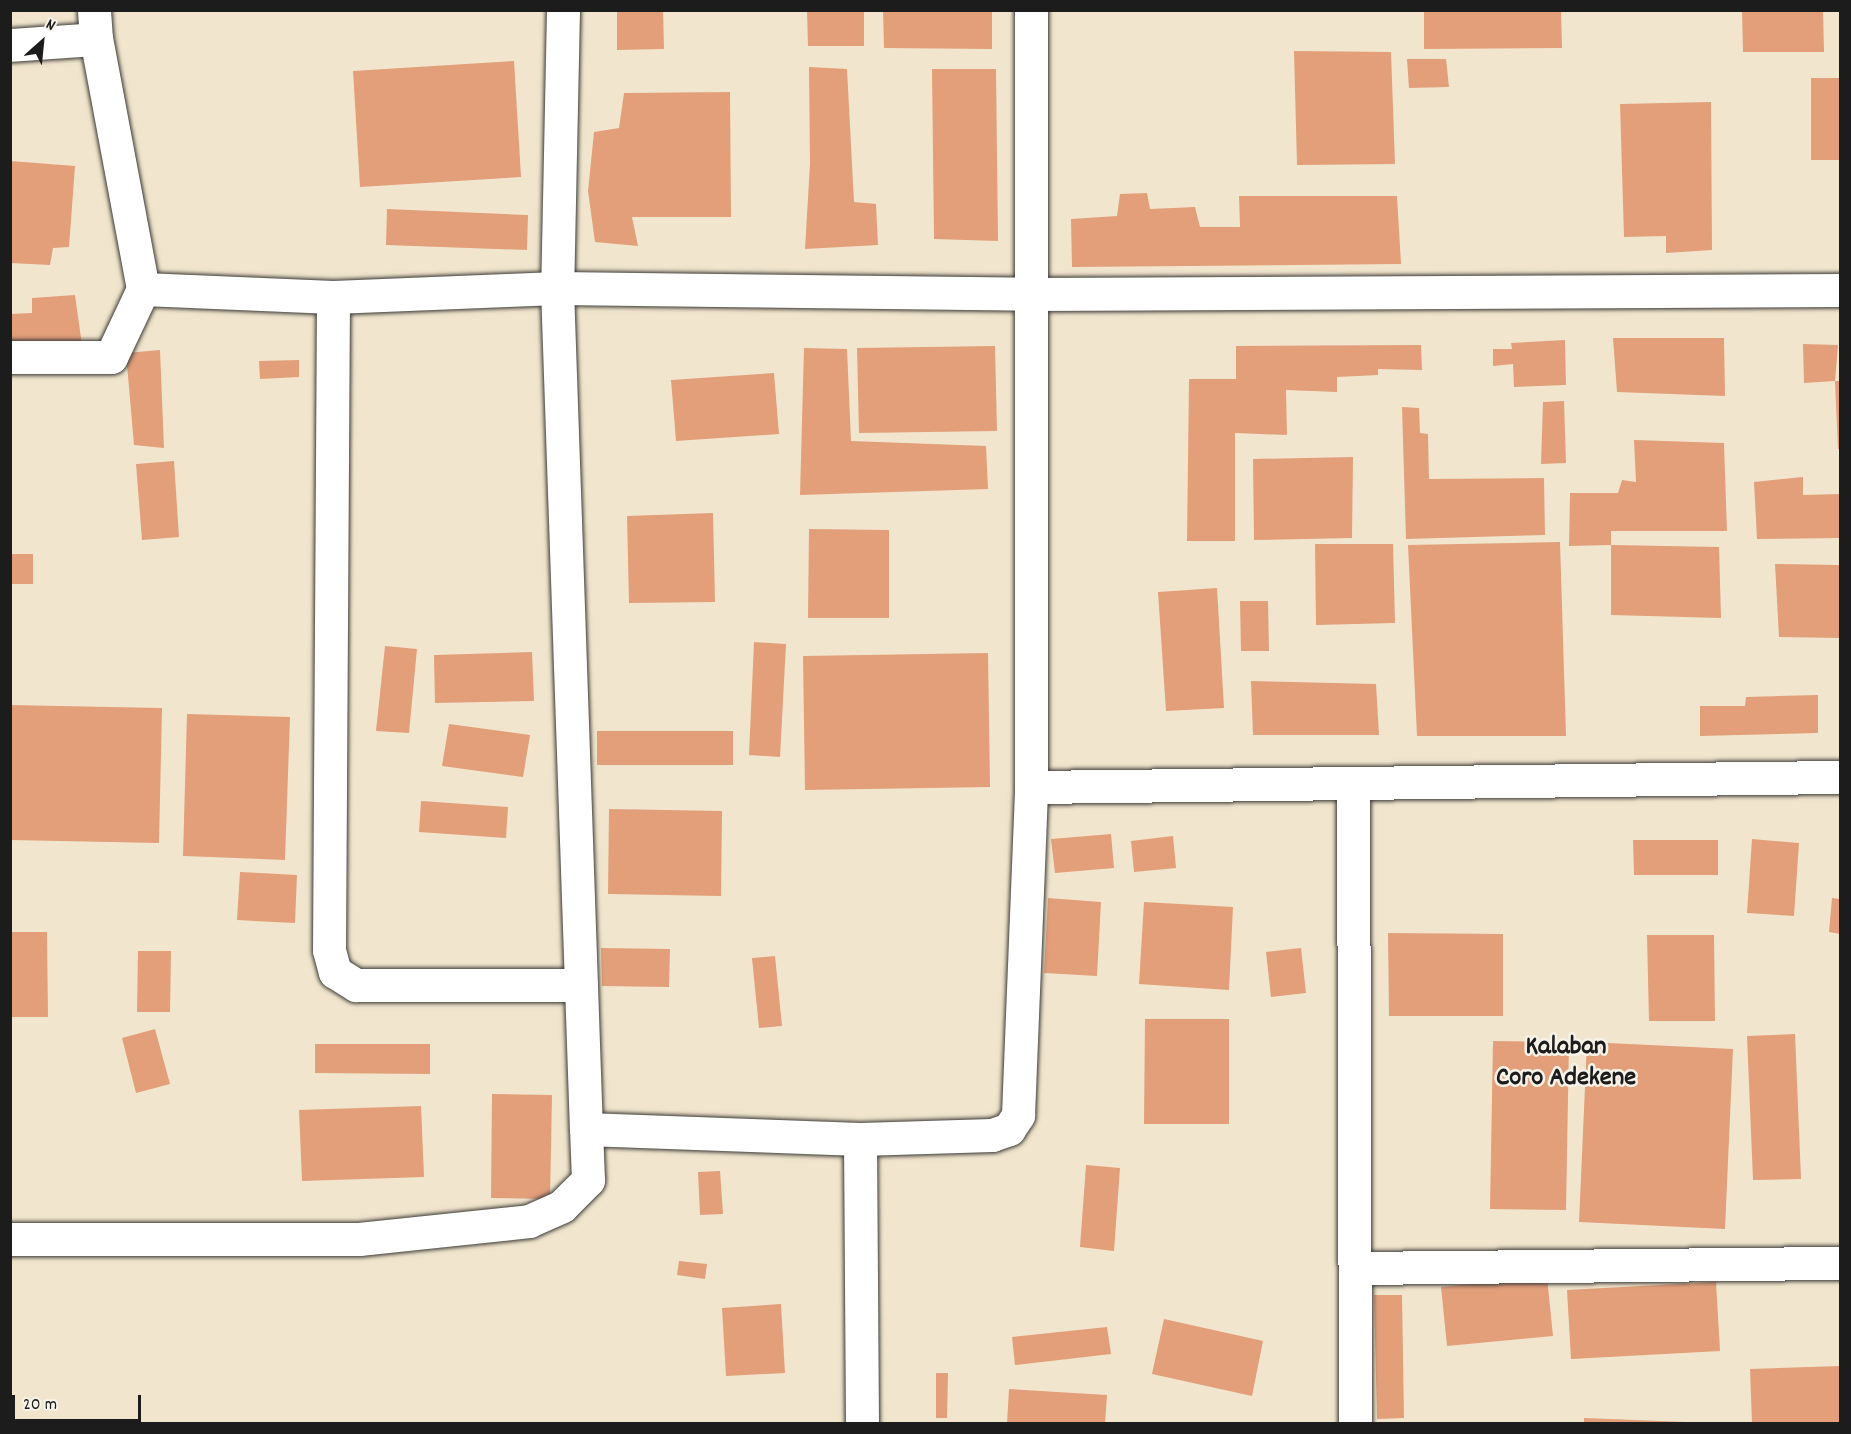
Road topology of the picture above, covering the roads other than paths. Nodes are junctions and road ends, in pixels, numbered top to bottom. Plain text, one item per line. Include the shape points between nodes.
1 (563, 10) edge
2 (1031, 10) edge
3 (95, 25) edge
4 (10, 45) edge
5 (557, 288) junction
6 (143, 289) junction
7 (1840, 290) edge
8 (1031, 294) junction
9 (333, 297) junction
10 (10, 357) edge
11 (1840, 777) edge
12 (1353, 783) junction
13 (1031, 787) junction
14 (581, 985) junction
15 (586, 1129) junction
16 (860, 1139) junction
17 (10, 1239) edge
18 (1840, 1263) edge
19 (1355, 1268) junction
20 (862, 1424) edge
21 (1355, 1424) edge

1 - 5 street
2 - 8 street
3 - 4 street
3 - 6 street
5 - 8 street
5 - 9 street
5 - 14 street
6 - 9 street
6 - 10 street via 111,357
7 - 8 street
8 - 13 street
9 - 14 street via 328,950 334,972 356,986
11 - 12 street
12 - 13 street
12 - 19 street
13 - 16 street via 1018,1115 1009,1130 992,1135
14 - 15 street
15 - 16 street
15 - 17 street via 588,1180 562,1206 529,1221 359,1239
16 - 20 street
18 - 19 street
19 - 21 street

